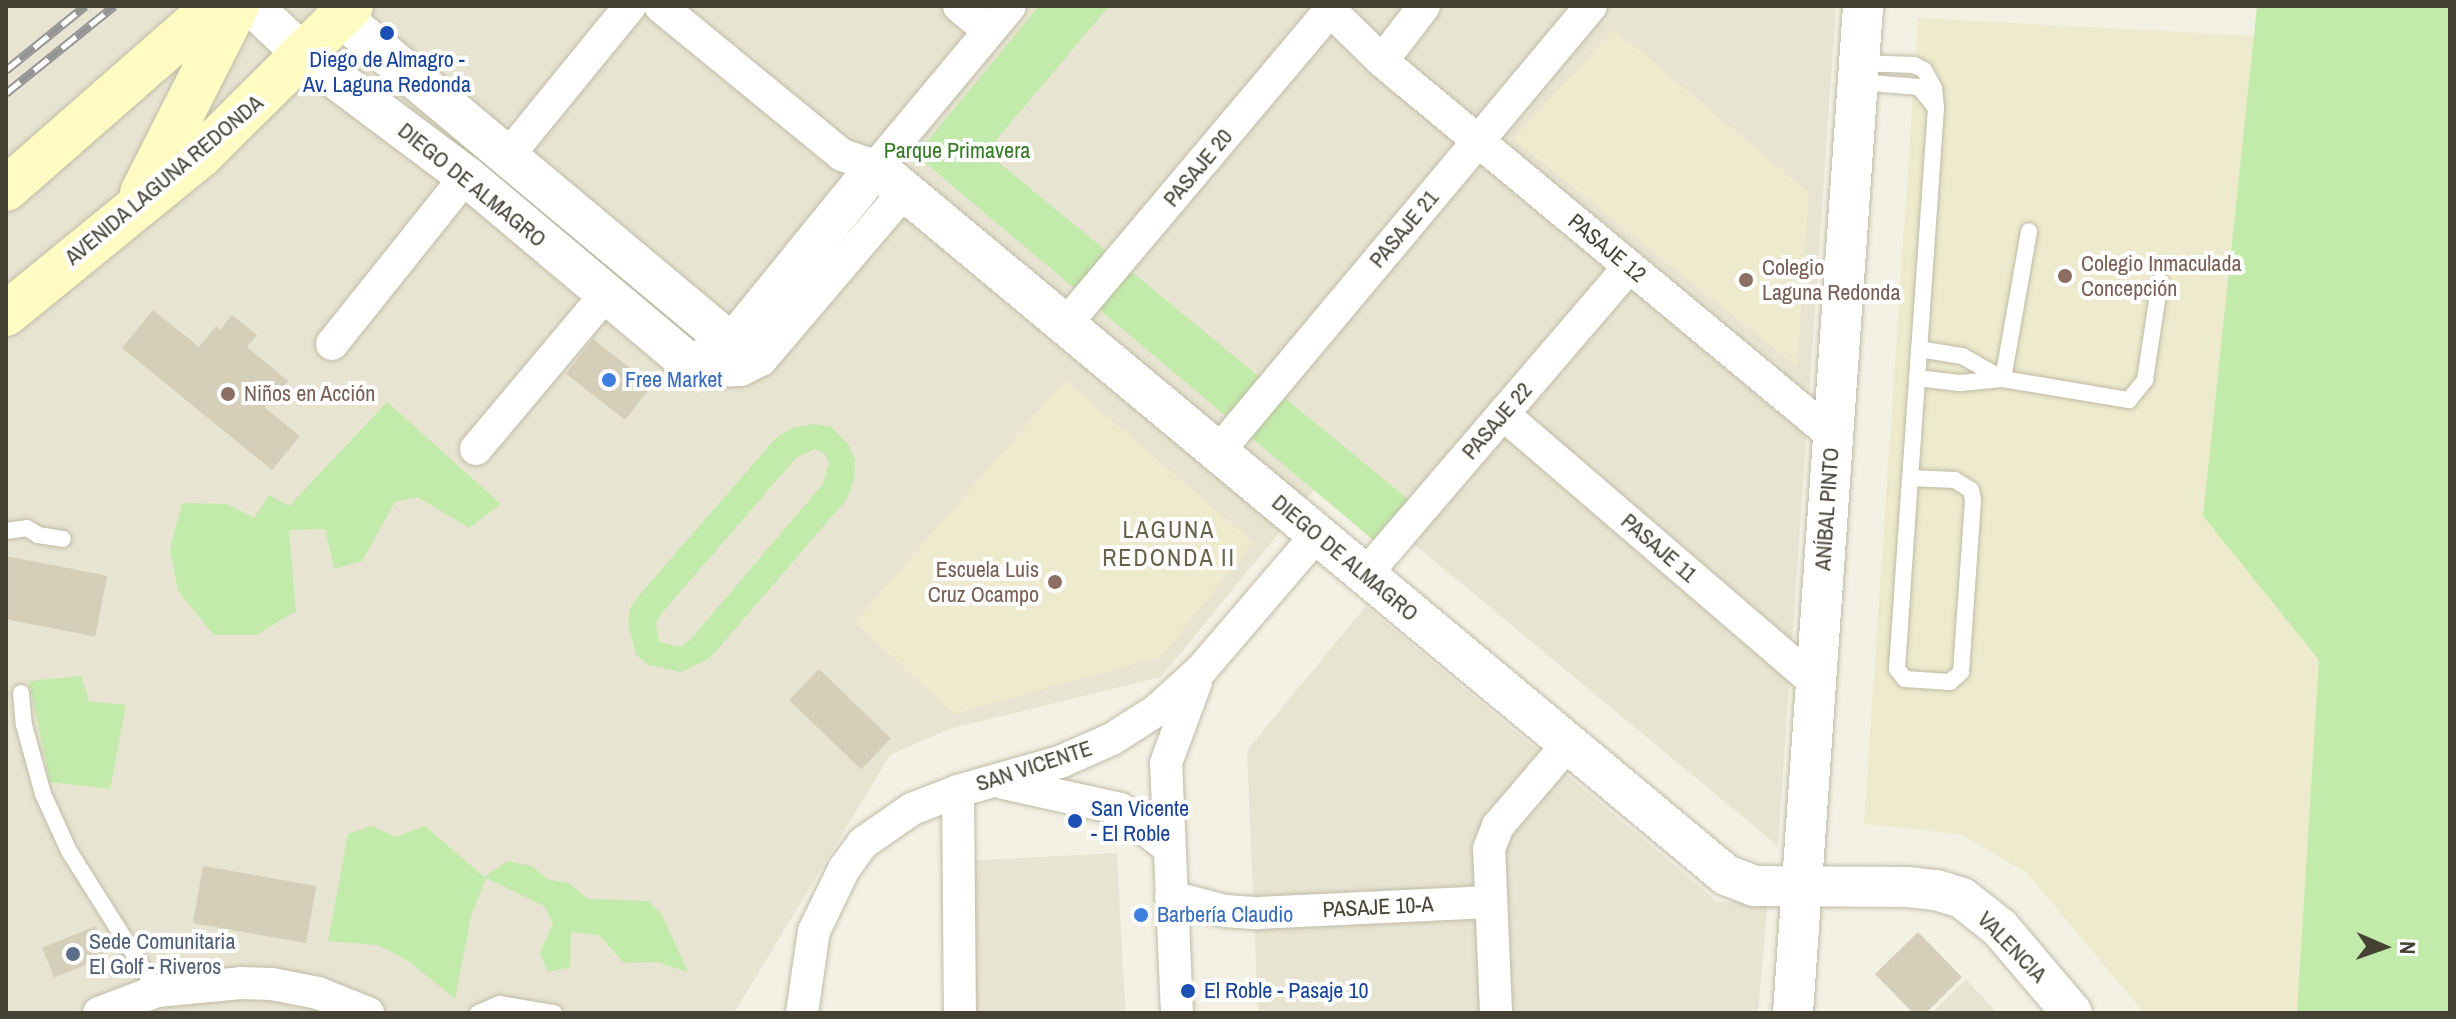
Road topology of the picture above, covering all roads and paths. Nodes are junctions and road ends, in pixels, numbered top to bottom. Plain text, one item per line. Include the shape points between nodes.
1 (215, 6) edge
2 (237, 6) edge
3 (252, 6) edge
4 (630, 6) edge
5 (660, 6) edge
6 (959, 6) edge
7 (1010, 6) edge
8 (1424, 6) edge
9 (1591, 6) edge
10 (1332, 8) edge
11 (1860, 8) edge
12 (346, 11) edge
13 (989, 31) junction
14 (304, 55) junction
15 (1382, 61) junction
16 (1858, 72) junction
17 (1478, 141) junction
18 (507, 157) junction
19 (466, 176) junction
20 (890, 179) junction
21 (6, 189) edge
22 (126, 215) junction
23 (2029, 231) dead end
24 (73, 257) junction
25 (1629, 267) junction
26 (2160, 281) dead end
27 (6, 287) edge
28 (606, 294) junction
29 (6, 314) edge
30 (1065, 325) junction
31 (332, 344) dead end
32 (732, 344) junction
33 (1919, 349) junction
34 (691, 365) junction
35 (1917, 378) junction
36 (2003, 379) junction
37 (1503, 414) junction
38 (1832, 435) junction
39 (476, 449) dead end
40 (1218, 452) junction
41 (1910, 478) junction
42 (6, 531) edge
43 (1317, 535) junction
44 (63, 539) dead end
45 (1365, 575) junction
46 (1202, 669) junction
47 (1815, 682) junction
48 (21, 693) dead end
49 (1568, 744) junction
50 (992, 781) junction
51 (958, 791) junction
52 (1169, 848) junction
53 (1801, 886) junction
54 (1171, 897) junction
55 (1490, 902) junction
56 (157, 991) junction
57 (99, 1013) edge
58 (368, 1013) edge
59 (478, 1013) edge
60 (554, 1013) edge
61 (802, 1013) edge
62 (960, 1013) edge
63 (1177, 1013) edge
64 (1496, 1013) edge
65 (1793, 1013) edge
66 (2072, 1013) edge

1 - 21 main road
2 - 22 main road via 152,176
3 - 14 street, DIEGO DE ALMAGRO
4 - 18 street
5 - 20 street via 842,155
6 - 13 street
7 - 13 street
8 - 15 street
9 - 17 street, PASAJE 21
10 - 15 street, PASAJE 12
10 - 30 street, PASAJE 20
11 - 16 street, ANÍBAL PINTO
12 - 14 main road, AVENIDA LAGUNA REDONDA
12 - 18 street, DIEGO DE ALMAGRO
13 - 20 street
14 - 19 street, DIEGO DE ALMAGRO
14 - 22 main road, AVENIDA LAGUNA REDONDA via 221,137
15 - 17 street, PASAJE 12
16 - 33 lane via 1919,87 1936,108
16 - 38 street, ANÍBAL PINTO
17 - 25 street, PASAJE 12
17 - 40 street, PASAJE 21
18 - 32 street, DIEGO DE ALMAGRO
19 - 28 street, DIEGO DE ALMAGRO
19 - 31 street
20 - 30 street, DIEGO DE ALMAGRO
20 - 32 street
20 - 34 street via 761,360 741,370
22 - 24 main road, AVENIDA LAGUNA REDONDA
23 - 36 lane
24 - 27 main road
24 - 29 main road, AVENIDA LAGUNA REDONDA
25 - 37 street, PASAJE 22
25 - 38 street, PASAJE 12
26 - 36 lane via 2145,380 2129,400
28 - 34 street, DIEGO DE ALMAGRO
28 - 39 street
30 - 40 street, DIEGO DE ALMAGRO
32 - 34 street
33 - 35 lane
33 - 36 lane via 1962,356
35 - 36 lane via 1960,383
35 - 41 lane
37 - 45 street, PASAJE 22
37 - 47 street, PASAJE 11
38 - 47 street, ANÍBAL PINTO
40 - 43 street, DIEGO DE ALMAGRO
41 - 41 lane via 1897,669 1905,679 1950,682 1961,672 1973,500 1971,490 1955,480
42 - 44 lane via 27,528
43 - 45 street, DIEGO DE ALMAGRO
43 - 46 street, SAN VICENTE
45 - 49 street, DIEGO DE ALMAGRO
46 - 50 street, SAN VICENTE via 1156,711 1112,739 1060,762
46 - 52 street via 1166,763
47 - 53 street, ANÍBAL PINTO
48 - 56 lane via 43,794 69,851
49 - 53 street, DIEGO DE ALMAGRO via 1734,881
49 - 55 street via 1498,826 1488,859
50 - 51 street, SAN VICENTE
50 - 52 street via 1120,809
51 - 61 street, SAN VICENTE via 889,822 863,843 844,869 814,931
51 - 62 street
52 - 54 street
53 - 65 street, ANÍBAL PINTO
53 - 66 street, VALENCIA via 1907,887 1962,898 2000,928
54 - 55 street, PASAJE 10-A via 1257,913
54 - 63 street
55 - 64 street
56 - 57 street
56 - 58 street via 272,984 318,993
59 - 60 lane via 499,1004

